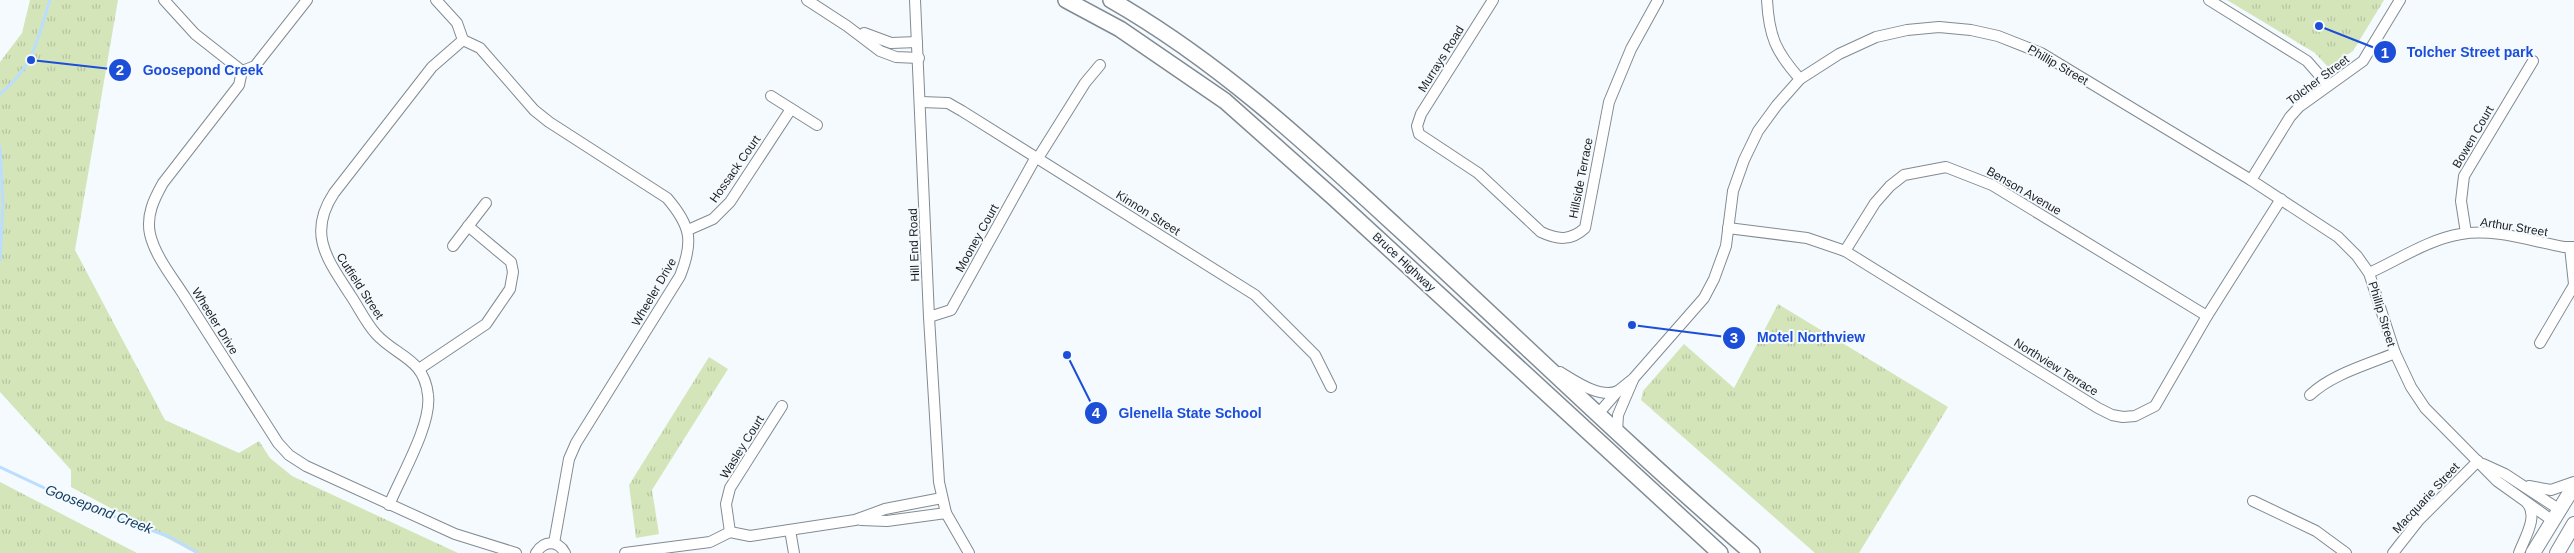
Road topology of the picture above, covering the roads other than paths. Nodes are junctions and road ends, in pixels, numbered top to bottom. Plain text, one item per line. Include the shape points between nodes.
1 (164, 0) edge
2 (307, 0) edge
3 (436, 0) edge
4 (807, 0) edge
5 (916, 0) edge
6 (1066, 0) edge
7 (1110, 0) edge
8 (1492, 0) edge
9 (1658, 0) edge
10 (1767, 0) edge
11 (2209, 0) edge
12 (2400, 0) edge
13 (848, 26) junction
14 (463, 40) junction
15 (917, 42) junction
16 (919, 58) junction
17 (2533, 61) dead end
18 (1100, 65) dead end
19 (242, 72) junction
20 (1800, 80) junction
21 (2328, 85) junction
22 (771, 96) dead end
23 (921, 102) junction
24 (791, 109) junction
25 (817, 125) dead end
26 (1419, 134) joint
27 (1037, 158) junction
28 (2251, 180) junction
29 (2281, 199) junction
30 (486, 203) dead end
31 (468, 226) junction
32 (1728, 228) junction
33 (688, 230) junction
34 (2466, 233) junction
35 (453, 246) dead end
36 (2572, 247) edge
37 (1845, 252) junction
38 (2369, 273) junction
39 (2574, 285) edge
40 (2207, 316) junction
41 (929, 317) junction
42 (2540, 343) dead end
43 (2395, 353) junction
44 (1548, 366) junction
45 (419, 369) junction
46 (1633, 379) junction
47 (1331, 387) dead end
48 (1618, 391) junction
49 (2310, 395) dead end
50 (782, 406) dead end
51 (1598, 414) junction
52 (1617, 432) junction
53 (2478, 461) junction
54 (2516, 481) junction
55 (2574, 482) edge
56 (2574, 486) edge
57 (942, 498) junction
58 (2253, 501) dead end
59 (2526, 502) junction
60 (389, 505) junction
61 (946, 513) junction
62 (2556, 515) junction
63 (855, 520) junction
64 (2573, 529) edge
65 (790, 530) junction
66 (730, 532) junction
67 (554, 543) junction
68 (516, 553) edge
69 (536, 553) edge
70 (565, 553) edge
71 (625, 553) edge
72 (794, 553) edge
73 (969, 553) edge
74 (1720, 553) edge
75 (1724, 553) edge
76 (1752, 553) edge
77 (2346, 553) edge
78 (2393, 553) edge
79 (2519, 553) edge
80 (2533, 553) edge
81 (2557, 553) edge

1 - 19 street via 195,34
2 - 19 street via 255,66
3 - 14 street via 457,23
4 - 13 street
5 - 15 street, Hill End Road
6 - 74 highway, Bruce Highway via 1120,29 1225,101
7 - 44 highway, Bruce Highway via 1174,39 1278,118
8 - 26 street, Murrays Road via 1421,114 1417,126
9 - 26 street, Hillside Terrace via 1628,56 1609,102 1585,228 1577,235 1564,239 1541,232 1478,173
10 - 20 street via 1771,37 1782,60
11 - 21 street via 2307,61
12 - 21 street, Tolcher Street via 2363,61
13 - 15 street via 891,43
13 - 16 street via 880,51 896,57
14 - 33 street via 480,48 548,122 666,198 679,212
14 - 45 street, Cutfield Street via 432,67 334,193 322,219 321,234 327,259 375,333
15 - 16 street, Hill End Road
16 - 23 street, Hill End Road
17 - 34 street, Bowen Court via 2464,176 2461,201
18 - 27 street, Mooney Court
19 - 60 street, Wheeler Drive via 240,85 153,200 149,216 150,234 157,252 278,443 306,466
20 - 28 street, Phillip Street via 1839,54 1876,37 1907,30 1939,27 1998,36 2041,53
20 - 32 street, Phillip Street via 1754,138 1733,191
21 - 28 street, Tolcher Street via 2290,117
22 - 24 street
23 - 27 street, Kinnon Street via 948,104
23 - 41 street, Hill End Road
24 - 25 street
24 - 33 street, Hossack Court via 730,202 713,219
27 - 41 street, Mooney Court via 951,310
27 - 47 street, Kinnon Street via 1255,294 1315,355
28 - 29 street, Phillip Street
29 - 38 street, Phillip Street via 2338,237
29 - 40 street, Northview Terrace
30 - 31 street
31 - 35 street
31 - 45 street via 510,262 514,272 510,289 486,324
32 - 37 street, Northview Terrace via 1807,238
32 - 46 street, Phillip Street via 1726,246 1704,298
33 - 67 street, Wheeler Drive via 687,259 680,276 576,443
34 - 36 street, Arthur Street via 2496,234
34 - 38 street, Arthur Street via 2437,241
36 - 39 street
37 - 40 street, Benson Avenue via 1875,203 1890,186 1904,175 1946,167 1992,185
37 - 40 street, Northview Terrace via 2098,408 2123,417 2135,416 2155,406
38 - 43 street, Phillip Street
39 - 42 street
41 - 57 street, Hill End Road
43 - 49 street via 2333,379
43 - 53 street, Phillip Street via 2411,387 2426,408
44 - 48 street via 1595,390 1608,394
44 - 51 highway, Bruce Highway
45 - 60 street, Cutfield Street via 428,394 429,410
46 - 48 street
46 - 52 street via 1618,415
48 - 51 street
50 - 66 street, Wasley Court via 730,488 726,504
51 - 52 highway, Bruce Highway
51 - 75 highway via 1602,435 1698,523
52 - 76 highway, Bruce Highway
53 - 54 street, Phillip Street
53 - 59 street, Phillip Street via 2500,484
53 - 78 street, Macquarie Street via 2419,520
54 - 55 street via 2548,490
54 - 62 street, Phillip Street
56 - 62 main road
57 - 61 street, Hill End Road
57 - 63 street via 885,509
58 - 77 street via 2310,528
59 - 62 street, Phillip Street
59 - 79 street via 2532,517
60 - 68 street, Wheeler Drive via 455,534
61 - 63 street via 887,521
61 - 73 street, Hill End Road
62 - 64 main road, Phillip Street
62 - 80 main road
63 - 65 street
64 - 81 main road
65 - 66 street via 750,536
65 - 72 street
66 - 71 street via 710,542
67 - 69 street via 542,546
67 - 70 street

